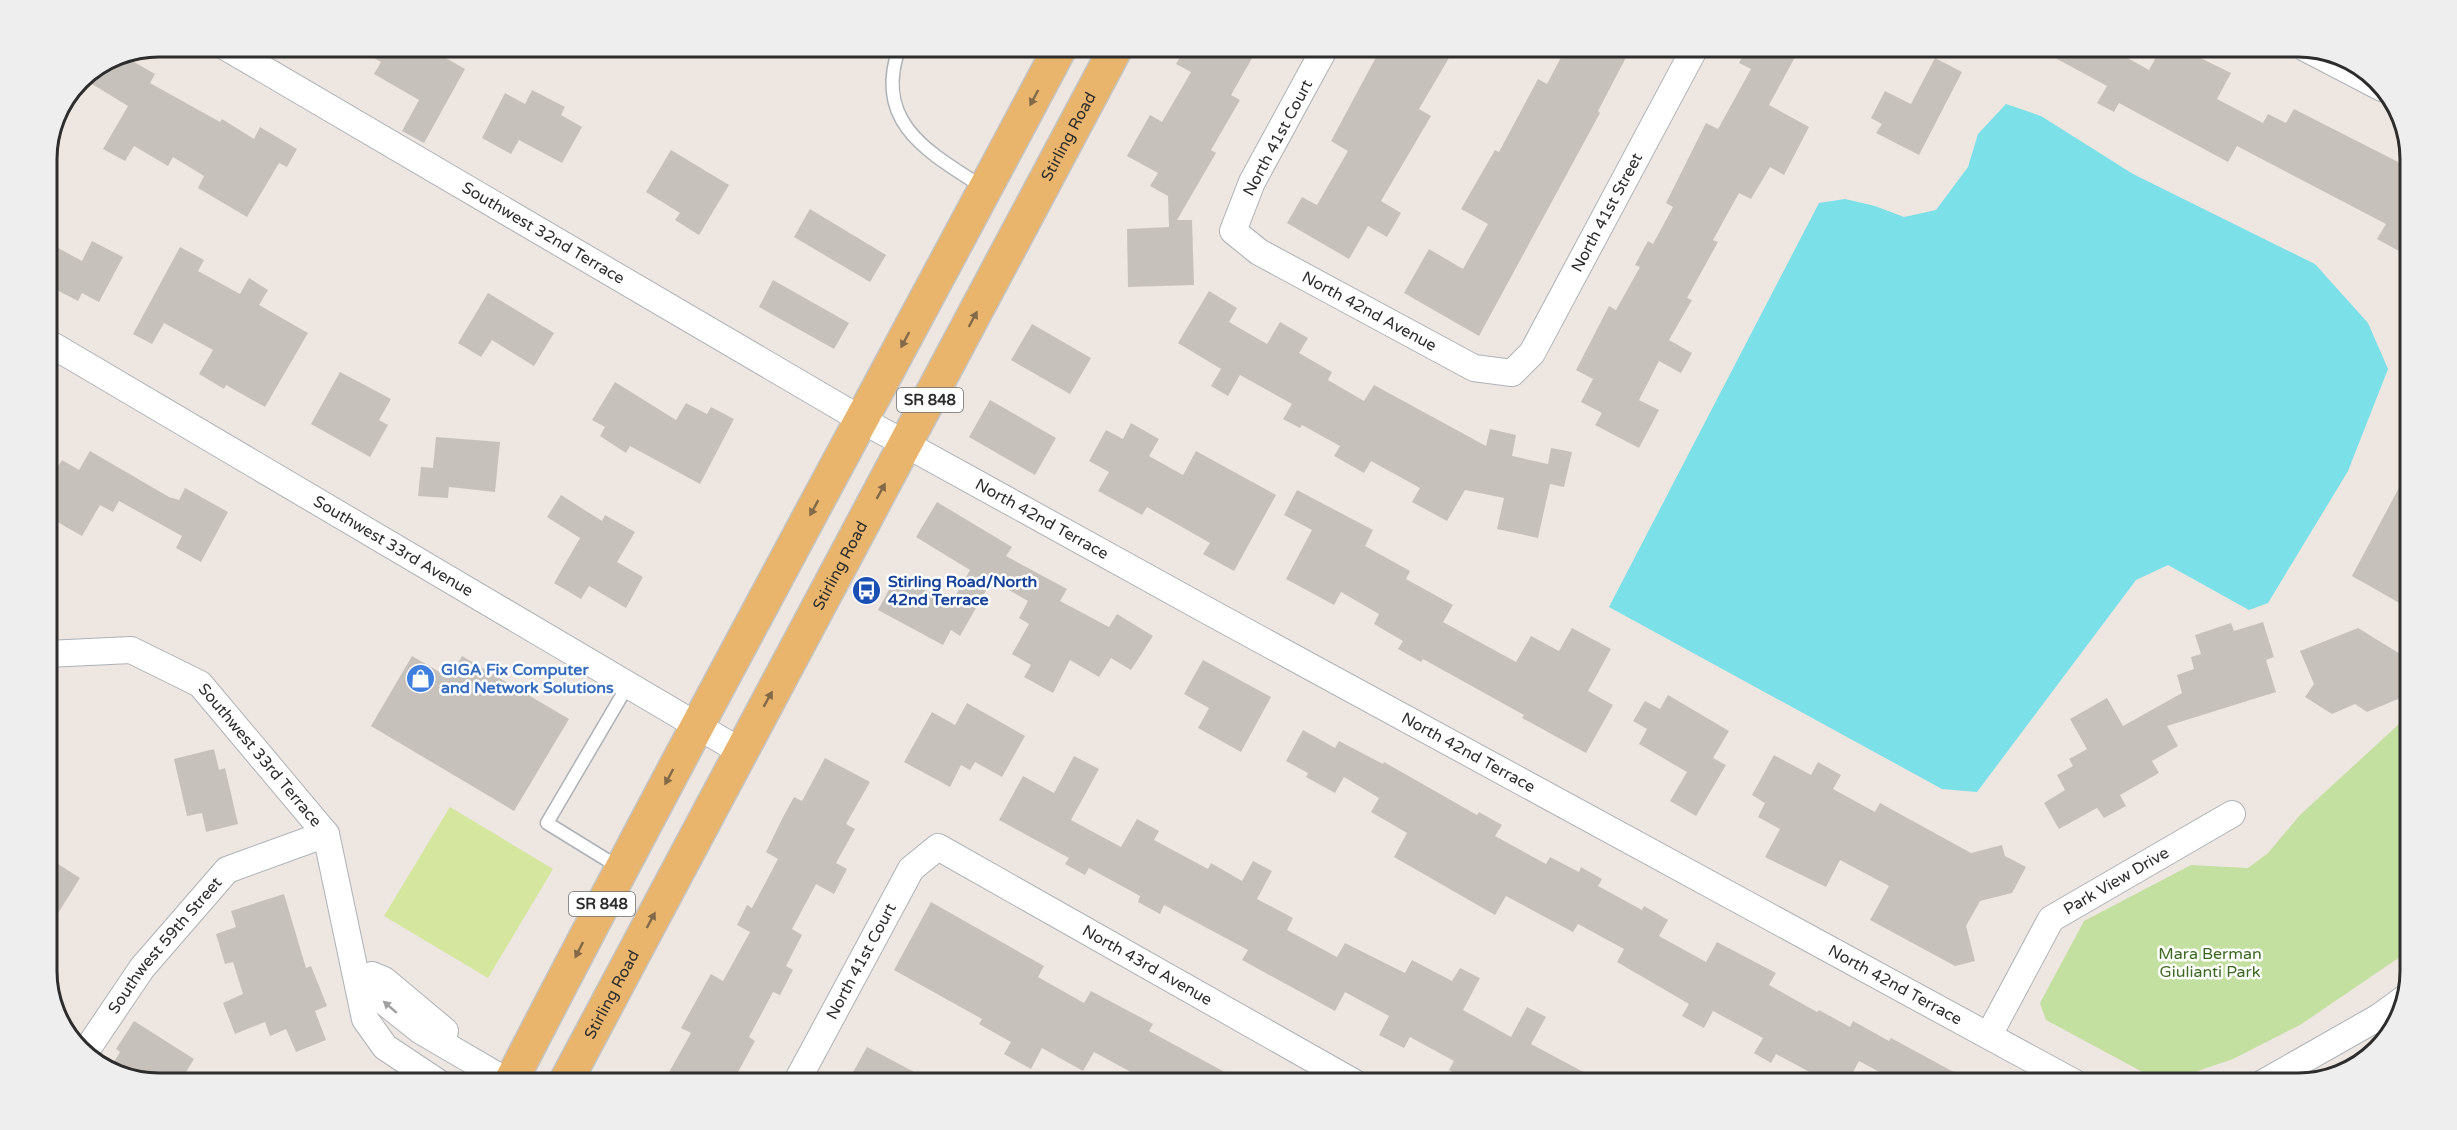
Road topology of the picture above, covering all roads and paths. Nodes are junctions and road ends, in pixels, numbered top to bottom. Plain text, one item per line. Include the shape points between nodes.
1 (243, 57) edge
2 (896, 57) edge
3 (1055, 57) edge
4 (1111, 57) edge
5 (1320, 57) edge
6 (1690, 57) edge
7 (986, 189) junction
8 (1233, 231) joint
9 (57, 348) edge
10 (1512, 374) joint
11 (862, 420) junction
12 (907, 445) junction
13 (57, 654) edge
14 (628, 685) junction
15 (696, 725) junction
16 (740, 751) junction
17 (2232, 814) dead end
18 (326, 834) junction
19 (938, 847) joint
20 (620, 868) junction
21 (358, 981) junction
22 (2393, 1007) edge
23 (421, 1031) junction
24 (1989, 1035) junction
25 (90, 1045) edge
26 (456, 1052) junction
27 (403, 1059) junction
28 (424, 1073) edge
29 (493, 1073) edge
30 (515, 1073) edge
31 (570, 1073) edge
32 (801, 1073) edge
33 (1337, 1073) edge
34 (2057, 1073) edge
35 (2287, 1073) edge

1 - 11 street, Southwest 32nd Terrace
2 - 7 lane via 891,88 897,115 929,152
3 -> 7 main road, SR 848
12 -> 4 main road, Stirling Road / SR 848
5 - 8 street, North 41st Court via 1252,182
6 - 10 street, North 41st Street via 1533,353
7 -> 11 main road, SR 848
8 - 10 street, North 42nd Avenue via 1259,252 1474,368
9 - 14 street, Southwest 33rd Avenue
11 - 12 street, North 42nd Terrace
11 -> 15 main road, SR 848
16 -> 12 main road, Stirling Road / SR 848
12 - 24 street, North 42nd Terrace
13 - 18 street, Southwest 33rd Terrace via 131,650 200,684
14 - 15 street, Southwest 33rd Avenue
14 - 20 lane via 547,823
15 - 16 street, Southwest 33rd Avenue
15 -> 20 main road, SR 848
31 -> 16 main road, Stirling Road / SR 848
17 - 24 street, Park View Drive via 2051,920
18 - 21 street, Southwest 33rd Terrace
18 - 25 street, Southwest 59th Street via 227,870 142,968
19 - 32 street, North 41st Court via 911,869
19 - 33 street, North 43rd Avenue
20 -> 30 main road, SR 848
23 -> 21 street
21 - 26 street via 372,975 384,980 441,1026
21 - 27 street, Southwest 33rd Terrace via 365,1019 385,1047
22 - 35 street
23 - 26 street
23 - 27 street
24 - 34 street, North 42nd Terrace
26 - 29 street
27 - 28 street, Southwest 33rd Terrace

